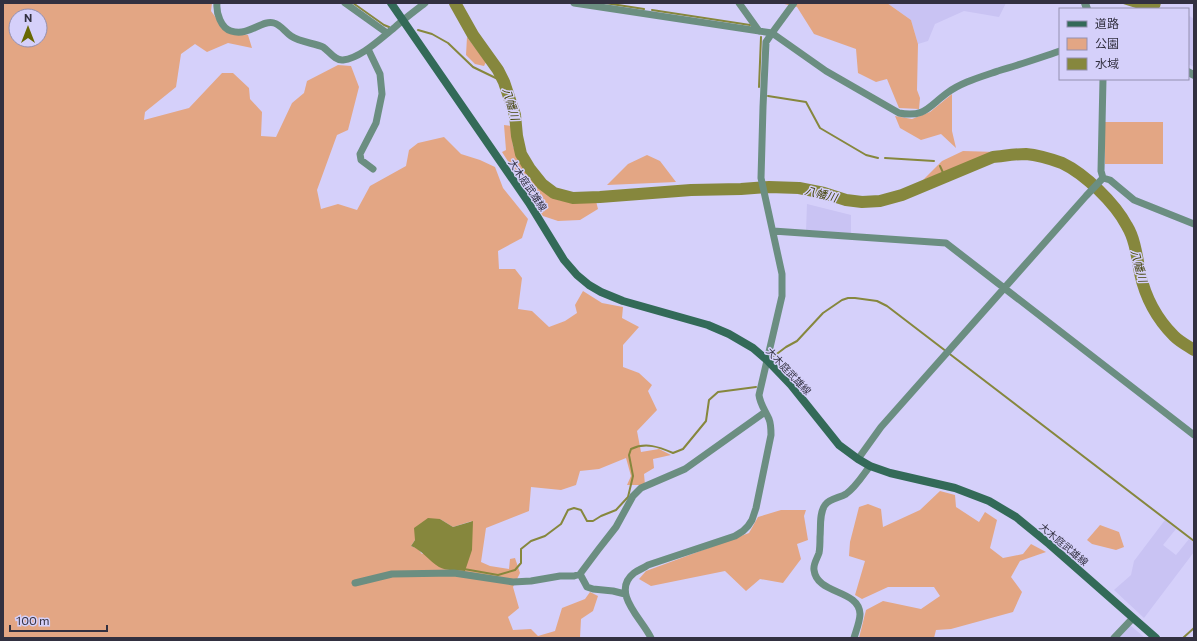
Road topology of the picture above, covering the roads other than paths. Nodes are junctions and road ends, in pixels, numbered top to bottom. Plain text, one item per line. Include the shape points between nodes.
1 (217, 3) edge
2 (345, 3) edge
3 (391, 3) edge
4 (425, 3) edge
5 (574, 3) edge
6 (739, 3) edge
7 (794, 3) edge
8 (403, 21) junction
9 (759, 31) junction
10 (387, 33) junction
11 (772, 33) junction
12 (368, 49) junction
13 (1059, 51) edge
14 (1103, 80) edge
15 (373, 169) dead end
16 (1102, 179) junction
17 (1194, 224) edge
18 (773, 231) junction
19 (1004, 288) junction
20 (767, 360) junction
21 (765, 412) junction
22 (1194, 435) edge
23 (858, 459) junction
24 (870, 466) junction
25 (580, 574) junction
26 (356, 583) dead end
27 (625, 594) junction
28 (1133, 618) junction
29 (651, 638) edge
30 (854, 638) edge
31 (1114, 638) edge
32 (1156, 638) edge

1 - 12 street via 224,28 230,31 250,31 266,22 272,22 291,36 323,48 338,60 355,56
2 - 10 street
3 - 8 main road, 大木庭武雄線
4 - 8 street
5 - 9 street
6 - 9 street
7 - 11 street
8 - 10 street
8 - 20 main road, 大木庭武雄線 via 530,203 564,260 577,276 601,292 623,301 708,325 729,334
9 - 11 street
10 - 12 street
11 - 13 street via 826,71 899,113 910,115 918,114 947,93 976,79
11 - 18 street via 766,42 761,178
12 - 15 street via 380,74 382,94 376,123 360,154 360,160
14 - 16 street
16 - 17 street via 1110,180 1134,200
16 - 19 street
18 - 19 street via 946,243
18 - 20 street via 782,274 782,296
19 - 22 street
19 - 23 street via 881,427
20 - 21 street via 760,394 760,402
20 - 23 main road, 大木庭武雄線 via 791,385 838,445
21 - 25 street via 685,469 641,488 633,496 616,527
21 - 27 street via 771,426 771,435 756,508 748,526 735,536 648,565 635,572 626,584
23 - 24 main road, 大木庭武雄線
24 - 28 main road, 大木庭武雄線 via 955,488 989,500 1016,517
24 - 30 street via 852,490 825,504 822,510 819,554 814,569 816,578 824,585 852,599 858,606 860,614
25 - 26 street via 513,582 454,573 392,574
25 - 27 street via 587,587
27 - 29 street
28 - 31 street
28 - 32 main road, 大木庭武雄線

